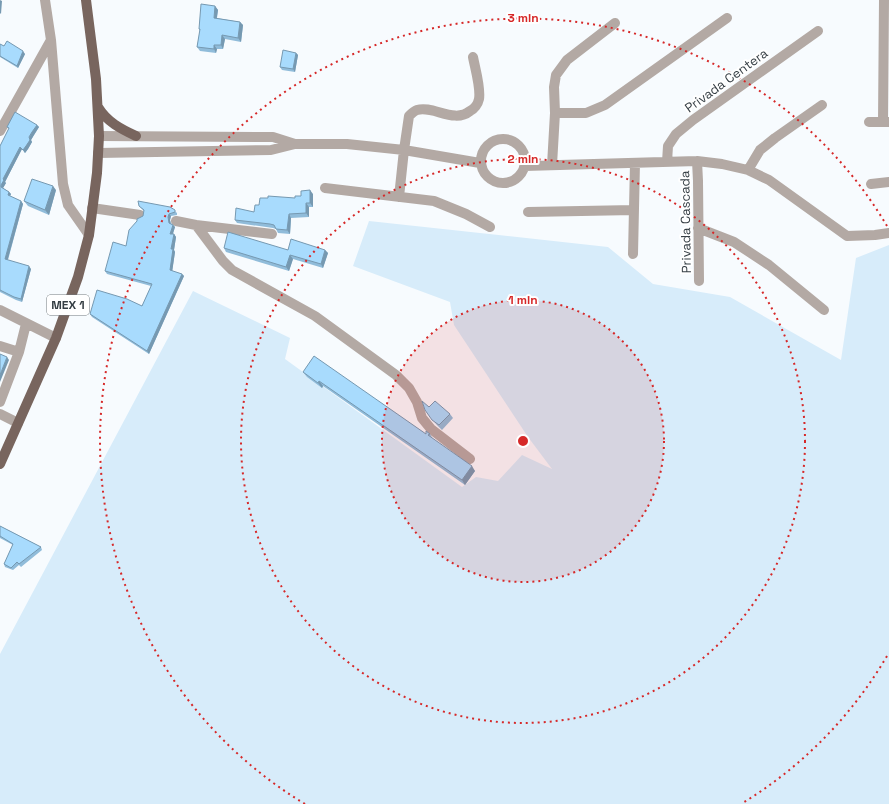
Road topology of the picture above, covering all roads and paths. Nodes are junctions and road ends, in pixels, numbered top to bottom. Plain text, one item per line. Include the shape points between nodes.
1 (45, 0) edge
2 (86, 0) edge
3 (884, 0) edge
4 (727, 18) dead end
5 (615, 23) dead end
6 (818, 31) dead end
7 (51, 40) junction
8 (472, 57) dead end
9 (822, 105) dead end
10 (98, 107) junction
11 (555, 113) junction
12 (869, 122) dead end
13 (886, 122) edge
14 (0, 131) edge
15 (99, 136) junction
16 (136, 136) junction
17 (216, 136) junction
18 (295, 144) junction
19 (404, 150) junction
20 (217, 151) junction
21 (98, 153) junction
22 (667, 162) junction
23 (697, 162) junction
24 (480, 163) junction
25 (635, 163) junction
26 (552, 165) junction
27 (525, 166) junction
28 (748, 170) junction
29 (889, 182) edge
30 (871, 184) dead end
31 (324, 188) dead end
32 (399, 197) junction
33 (92, 208) junction
34 (634, 210) junction
35 (528, 212) dead end
36 (140, 215) dead end
37 (176, 221) dead end
38 (196, 225) junction
39 (490, 227) dead end
40 (698, 228) junction
41 (889, 232) edge
42 (272, 234) dead end
43 (89, 235) junction
44 (633, 254) dead end
45 (699, 281) dead end
46 (0, 310) edge
47 (824, 310) dead end
48 (26, 324) junction
49 (56, 338) junction
50 (0, 346) edge
51 (19, 352) junction
52 (0, 402) edge
53 (0, 414) edge
54 (18, 423) junction
55 (470, 460) dead end
56 (0, 464) edge

1 - 7 street
2 - 10 main road, MEX 1
3 - 13 street
4 - 11 street via 605,105 586,113
5 - 11 street via 567,60 556,75
6 - 22 street, Privada Centera via 676,134 668,146
7 - 14 street
7 - 43 street via 63,184 68,205
8 - 19 street via 479,94 474,109 465,115 416,110 409,116
9 - 28 street via 760,150
10 - 15 main road, MEX 1
10 - 16 main road via 114,124
11 - 26 street
12 - 13 street
15 - 16 street
15 - 21 main road, MEX 1
16 - 17 street
17 - 18 street via 273,137
17 - 20 street
18 - 19 street via 347,144
18 - 20 street via 271,150
19 - 24 street
19 - 32 street
20 - 21 street
21 - 33 main road, MEX 1
22 - 23 street
22 - 25 street
23 - 28 street
23 - 40 street, Privada Cascada
24 - 27 street via 489,179 501,184 514,181
24 - 27 street via 487,145 492,141 504,139 516,143 521,148 526,160
25 - 26 street
25 - 34 street
26 - 27 street
28 - 41 street via 769,180 847,236
29 - 30 street
31 - 32 street
32 - 39 street via 434,201
33 - 36 street
33 - 43 main road, MEX 1
34 - 35 street
34 - 44 street
37 - 38 street
38 - 42 street
38 - 55 street via 232,270 316,316 396,375 408,388 417,402 422,418 431,429
40 - 45 street, Privada Cascada
40 - 47 street via 734,242 769,265
43 - 49 main road, MEX 1 via 78,277
46 - 48 street
48 - 49 street
48 - 51 street
49 - 54 main road, MEX 1
50 - 51 street
51 - 52 street
53 - 54 street
54 - 56 main road, MEX 1

